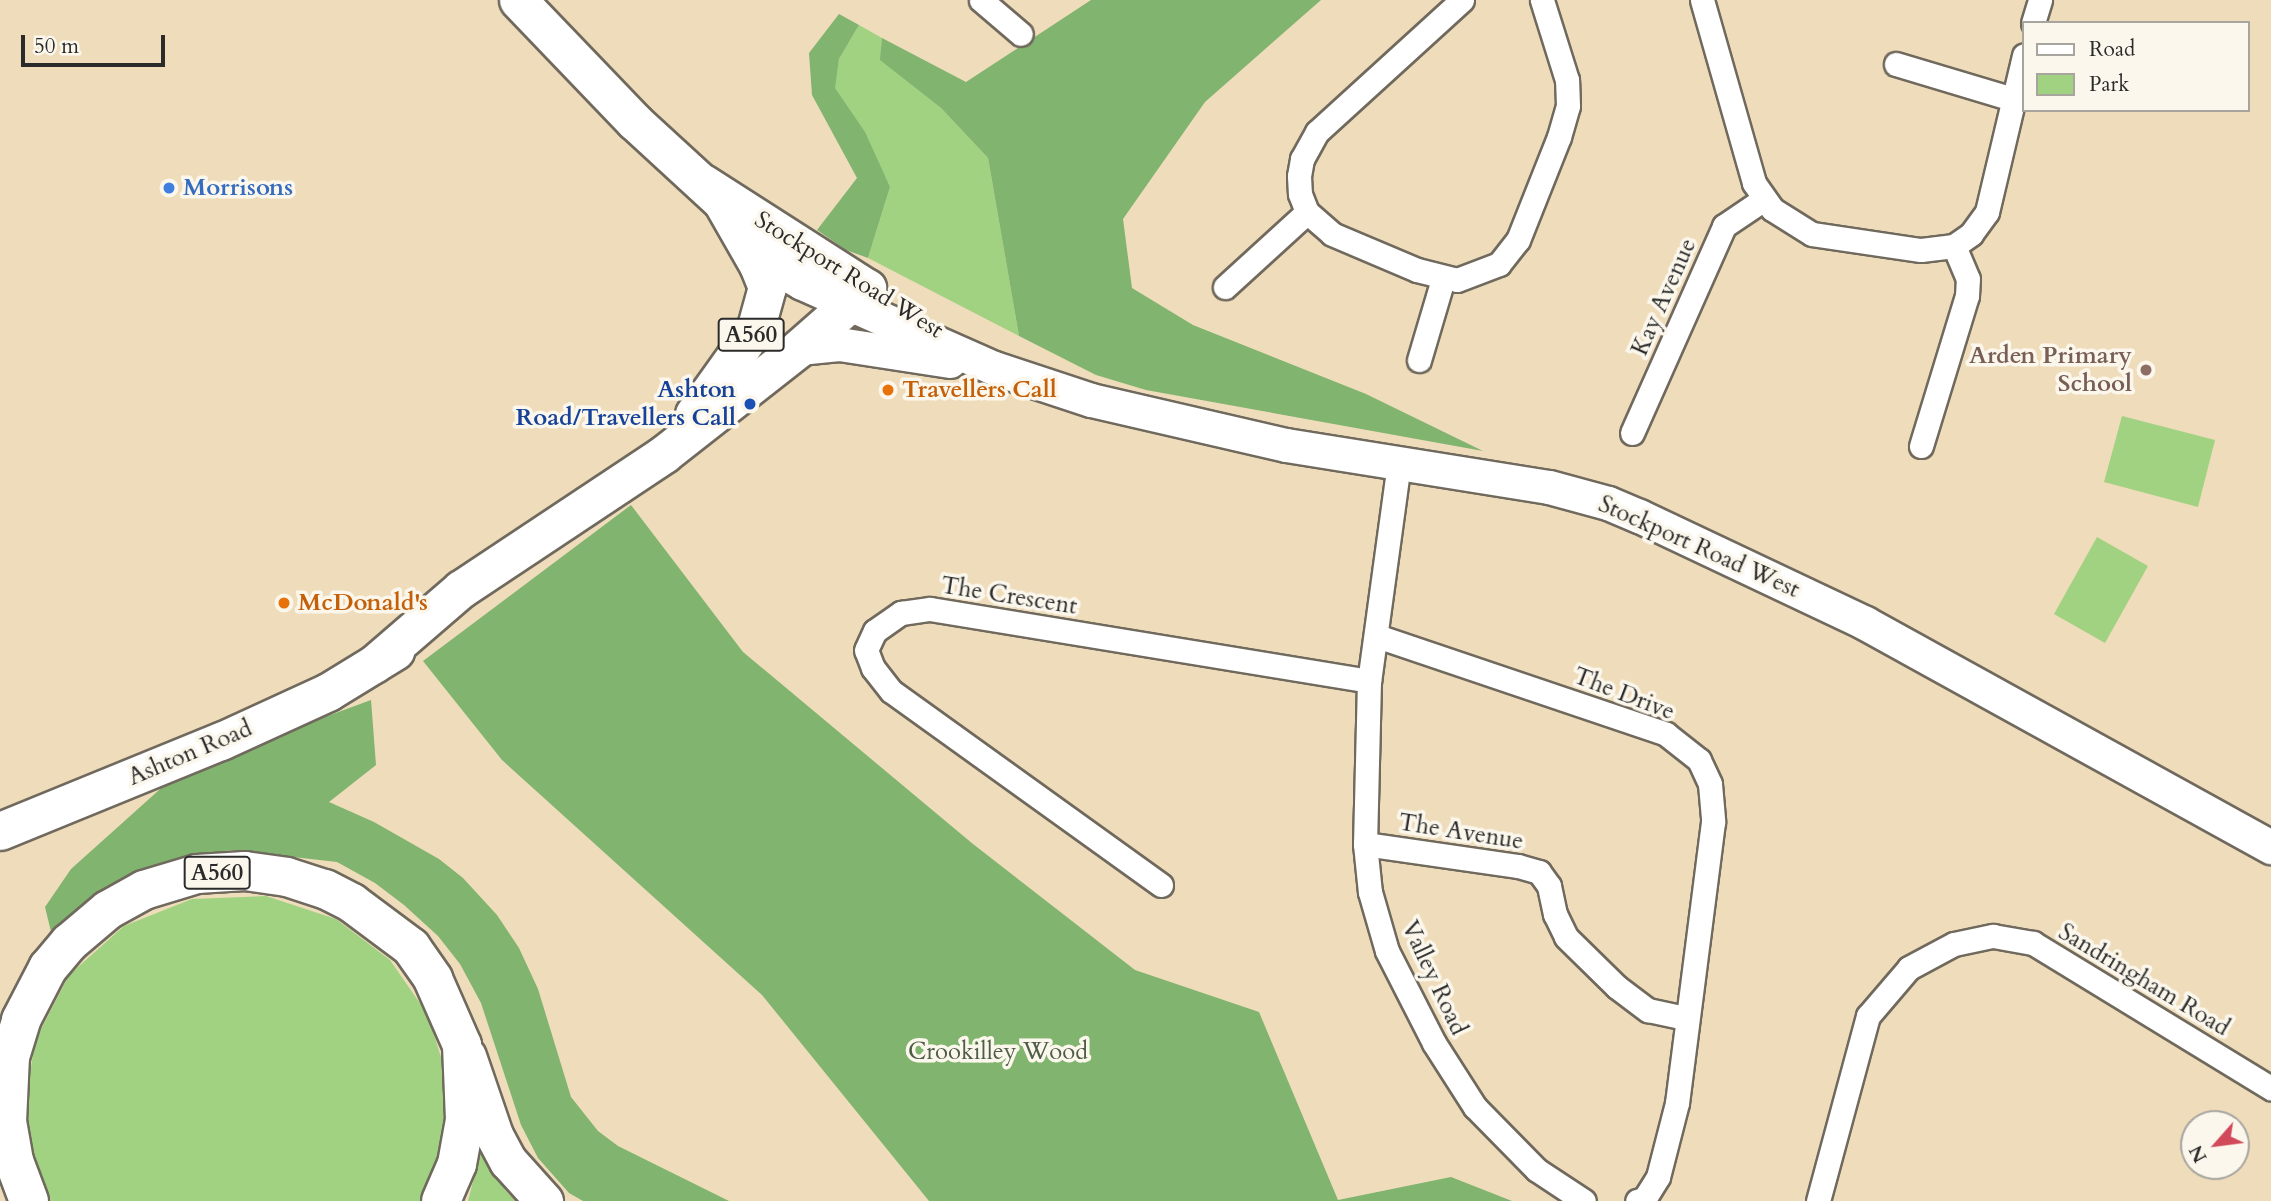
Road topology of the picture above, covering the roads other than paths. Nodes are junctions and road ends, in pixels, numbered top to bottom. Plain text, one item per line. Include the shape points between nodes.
1 (518, 0) edge
2 (981, 0) edge
3 (1462, 0) edge
4 (1542, 0) edge
5 (1702, 0) edge
6 (2040, 0) edge
7 (2034, 21) edge
8 (1021, 34) dead end
9 (2022, 63) edge
10 (1896, 64) dead end
11 (2013, 100) junction
12 (713, 193) junction
13 (1764, 199) junction
14 (1307, 212) junction
15 (1954, 246) junction
16 (1443, 279) junction
17 (1225, 288) dead end
18 (847, 291) junction
19 (799, 348) junction
20 (1419, 360) dead end
21 (994, 368) junction
22 (698, 407) junction
23 (1632, 433) dead end
24 (1921, 446) dead end
25 (664, 454) junction
26 (1399, 463) junction
27 (1377, 636) junction
28 (1369, 681) junction
29 (0, 831) edge
30 (1365, 844) junction
31 (2271, 847) edge
32 (1161, 885) dead end
33 (1685, 1018) junction
34 (462, 1045) junction
35 (5, 1064) edge
36 (2271, 1088) edge
37 (29, 1201) edge
38 (441, 1201) edge
39 (544, 1201) edge
40 (1584, 1201) edge
41 (1637, 1201) edge
42 (1818, 1201) edge

1 - 12 main road, Stockport Road West / A560 via 634,121
2 - 8 street
3 - 14 street via 1317,132 1299,176
4 - 16 street via 1567,80 1568,106 1559,136 1512,248 1499,264 1474,276
5 - 13 street via 1754,183
6 - 7 street
9 - 11 street
10 - 11 street
11 - 15 street via 1987,212 1971,234
12 - 18 main road, Stockport Road West / A560
12 - 22 main road, Ashton Road / A560 via 767,287 756,327
13 - 15 street via 1783,218 1812,234 1921,250
13 - 23 street, Kay Avenue via 1724,226
14 - 16 street via 1332,234
14 - 17 street
15 - 24 street via 1968,279 1967,296
16 - 20 street
18 - 19 main road, Ashton Road / A560
18 - 21 main road, Stockport Road West
18 - 22 main road, Ashton Road / A560
19 - 21 main road, Stockport Road West via 839,344
19 - 25 main road, Ashton Road / A560
21 - 26 main road, Stockport Road West via 1168,420
22 - 25 main road, Ashton Road / A560
25 - 29 main road, Ashton Road / A560 via 513,551 374,664 328,692
26 - 27 street
26 - 31 main road, Stockport Road West via 1549,488 1639,516 1866,623
27 - 28 street, Valley Road
27 - 33 street, The Drive via 1666,734 1699,760 1710,784 1713,822
28 - 30 street, Valley Road
28 - 32 street, The Crescent via 930,609 901,613 875,631 866,650 891,691
30 - 33 street, The Avenue via 1539,872 1549,886 1566,937 1648,1010
30 - 40 street, Valley Road via 1370,892 1387,951 1434,1043 1475,1107 1537,1170
33 - 41 street, The Drive via 1677,1103 1658,1177 1644,1199
34 - 35 highway, A560 via 433,979 411,947 380,922 325,889 245,871 197,874 144,890 108,910 48,968
34 - 38 highway, A560 via 465,1120 457,1164
34 - 39 main road, A560 via 499,1144 522,1179
35 - 37 highway, A560 via 7,1122 14,1161
36 - 42 street, Sandringham Road via 2034,943 1993,936 1954,944 1909,968 1868,1016

